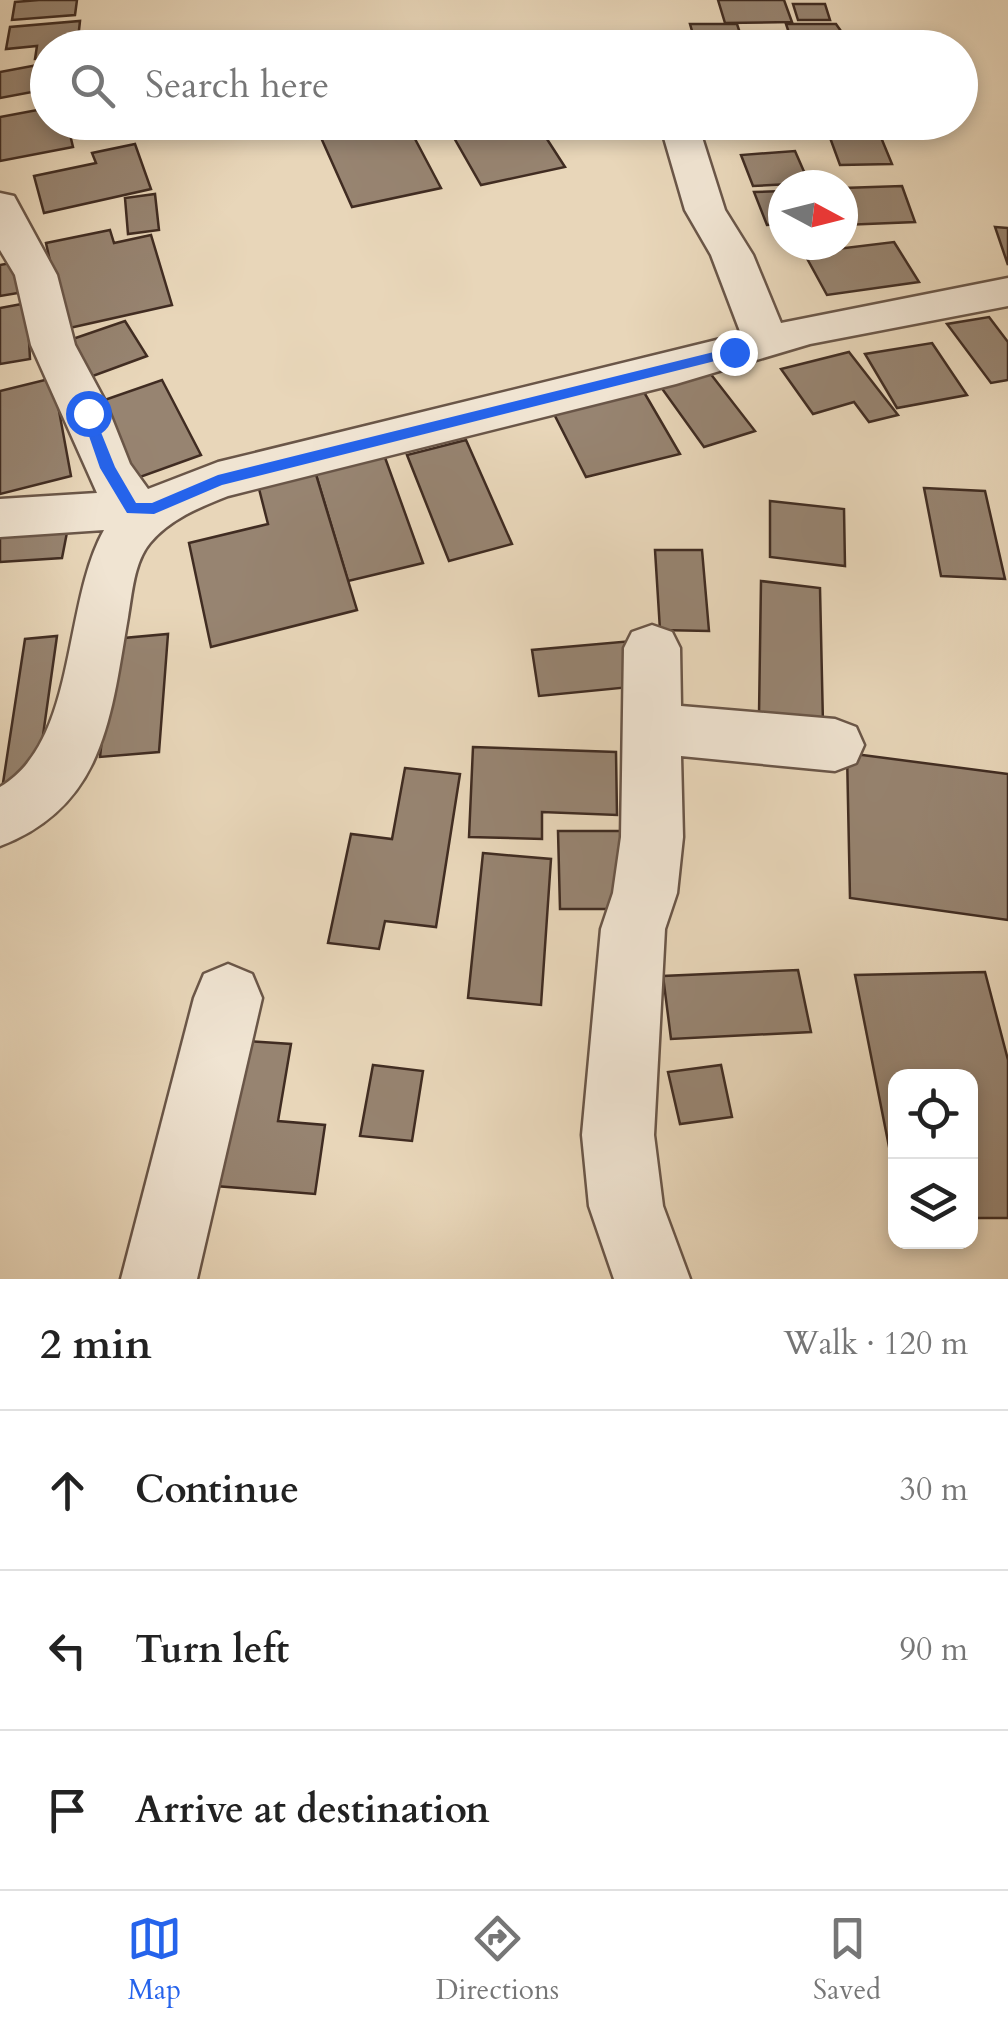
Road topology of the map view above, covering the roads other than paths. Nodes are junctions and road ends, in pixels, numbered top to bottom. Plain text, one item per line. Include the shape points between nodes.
1 (684, 140) edge
2 (0, 205) edge
3 (1008, 292) edge
4 (766, 342) junction
5 (143, 509) junction
6 (0, 518) edge
7 (652, 648) dead end
8 (652, 728) junction
9 (834, 744) dead end
10 (0, 818) edge
11 (228, 998) dead end
12 (160, 1279) edge
13 (652, 1279) edge

1 - 4 street via 705,210 732,255
2 - 5 street via 36,275 54,345 108,468
3 - 4 street
4 - 5 street via 218,480
5 - 6 street
5 - 10 street via 110,570 67,756 36,798
7 - 8 street
8 - 9 street
8 - 13 street via 652,836 633,929 618,1135 626,1206
11 - 12 street

